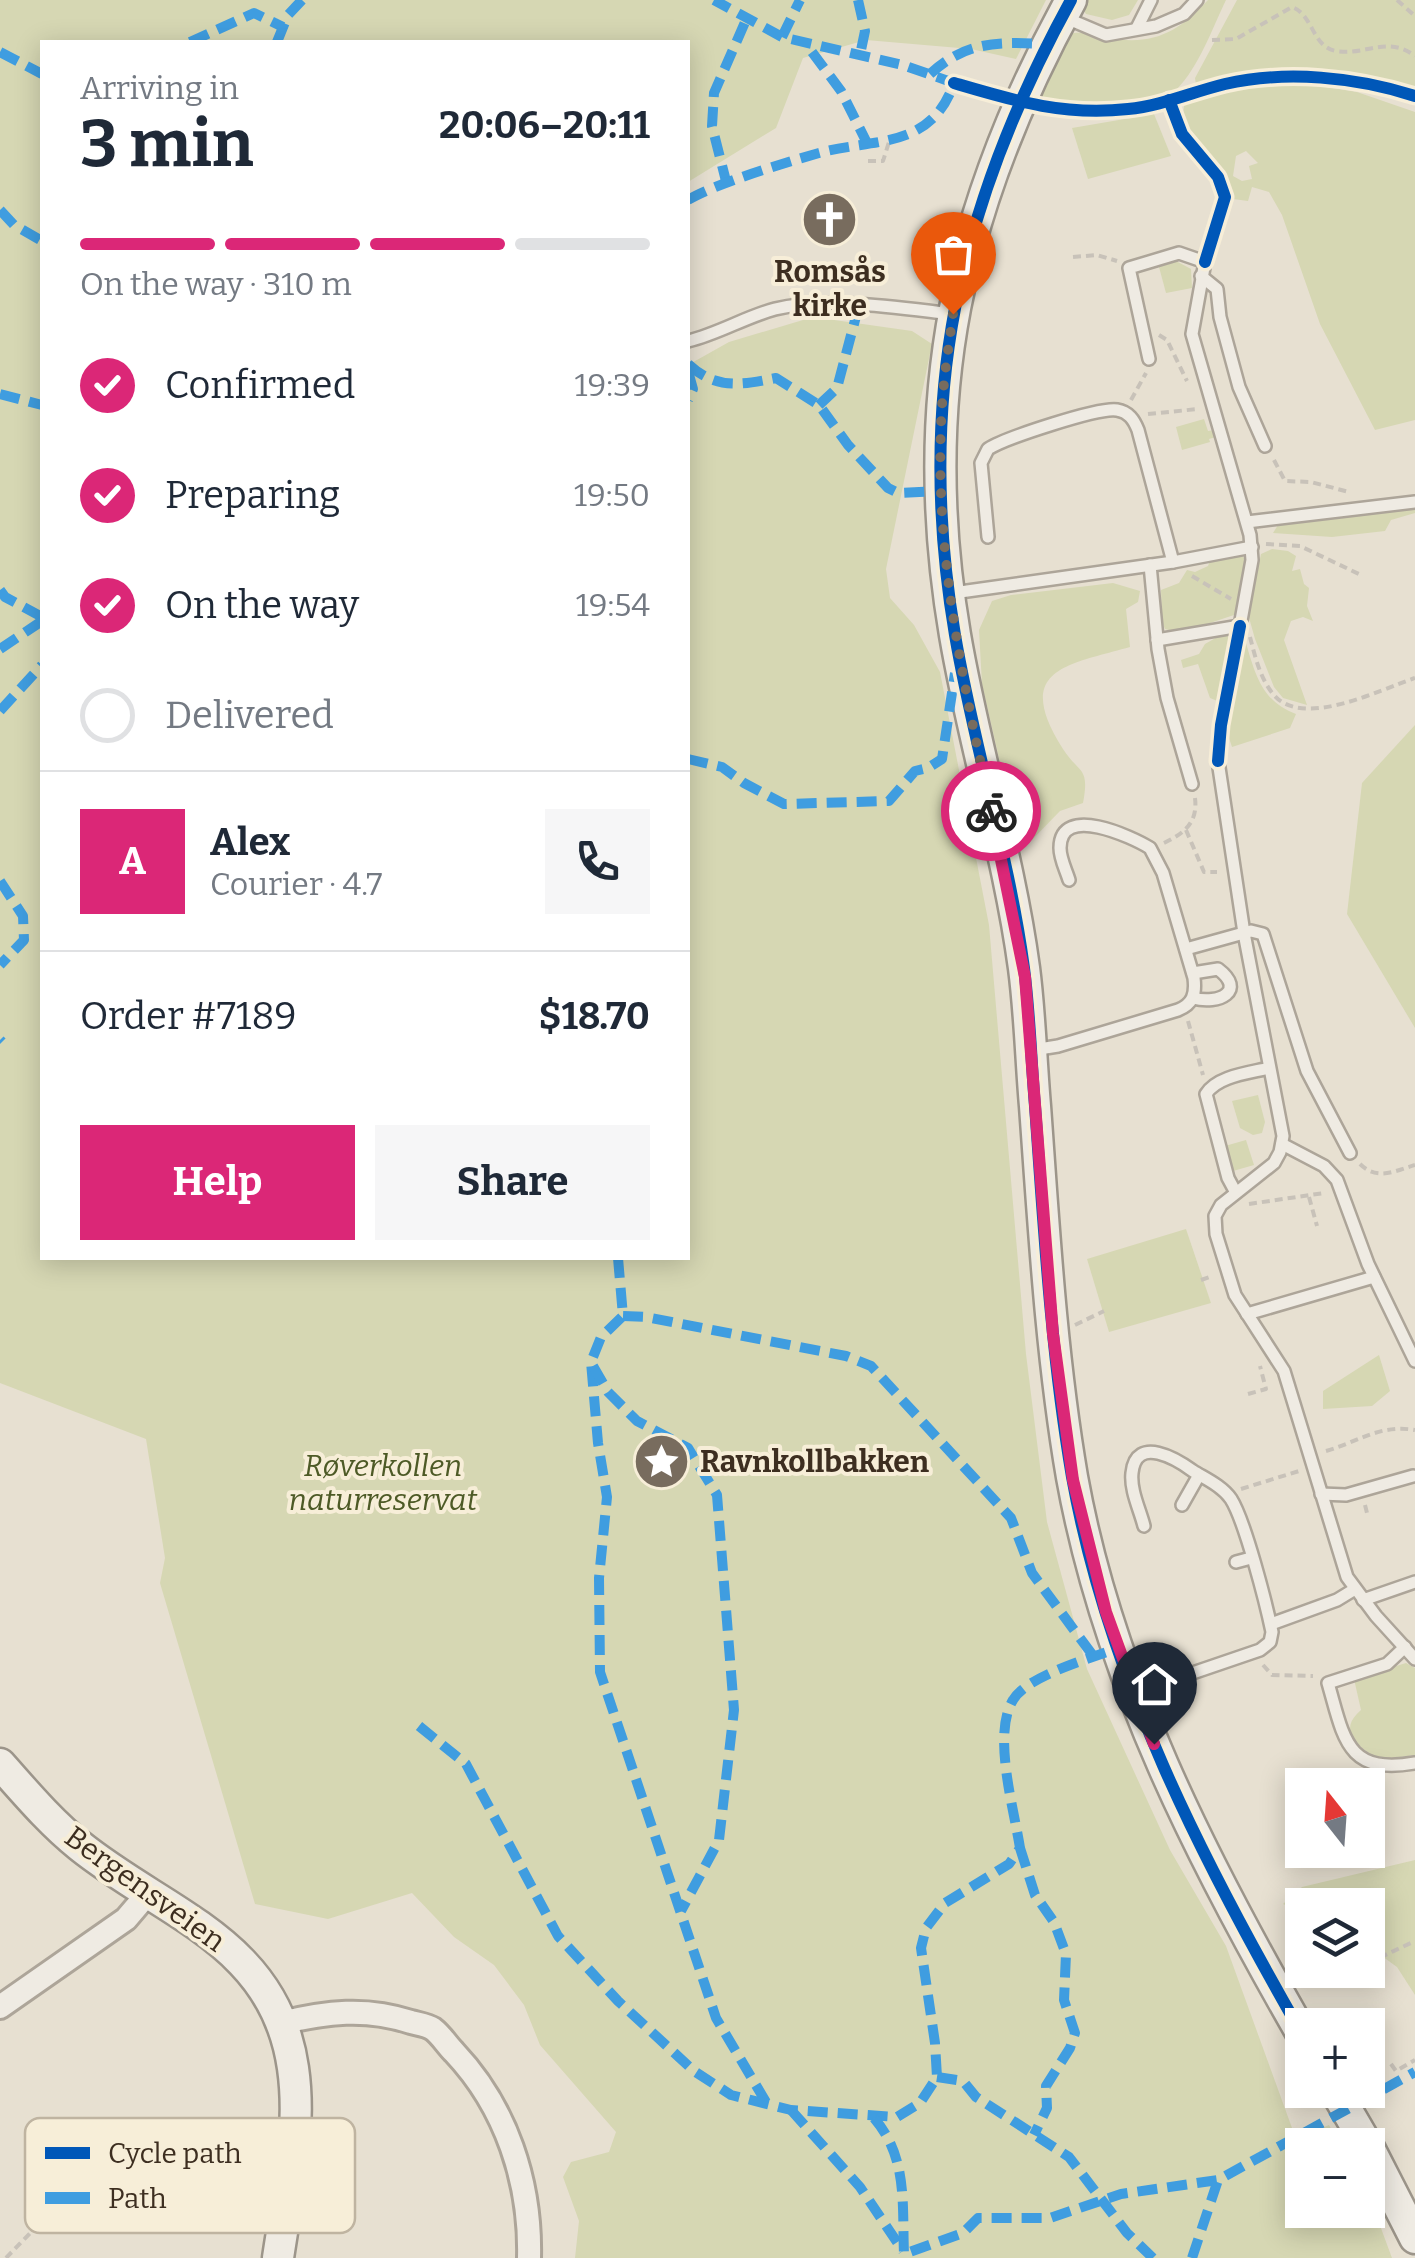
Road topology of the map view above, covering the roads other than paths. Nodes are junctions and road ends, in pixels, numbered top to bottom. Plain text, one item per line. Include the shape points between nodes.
1 (1151, 0) edge
2 (1197, 0) edge
3 (1067, 8) edge
4 (1137, 28) junction
5 (1201, 276) junction
6 (953, 314) junction
7 (690, 340) edge
8 (1149, 359) dead end
9 (1264, 446) road end
10 (1415, 502) edge
11 (1247, 522) junction
12 (988, 537) dead end
13 (1252, 547) junction
14 (1174, 562) junction
15 (1150, 566) junction
16 (949, 594) junction
17 (1158, 640) junction
18 (1218, 761) dead end
19 (1192, 784) road end
20 (1069, 880) dead end
21 (1173, 906) junction
22 (1158, 910) dead end
23 (1244, 932) junction
24 (1186, 949) junction
25 (1193, 973) junction
26 (1193, 998) junction
27 (1030, 1050) junction
28 (1269, 1068) junction
29 (1282, 1144) junction
30 (1350, 1153) road end
31 (1235, 1192) junction
32 (1374, 1277) junction
33 (1247, 1314) junction
34 (1415, 1361) edge
35 (1199, 1475) junction
36 (1413, 1476) edge
37 (1321, 1494) junction
38 (1182, 1505) dead end
39 (1144, 1526) dead end
40 (1251, 1558) junction
41 (1236, 1562) dead end
42 (1415, 1582) edge
43 (1359, 1594) junction
44 (1271, 1624) junction
45 (1405, 1647) junction
46 (1415, 1658) edge
47 (1134, 1694) junction
48 (1415, 1762) edge
49 (0, 1764) edge
50 (149, 1892) junction
51 (0, 2007) edge
52 (1288, 2008) edge
53 (281, 2022) junction
54 (293, 2118) edge
55 (1385, 2176) edge
56 (1412, 2222) edge
57 (282, 2233) edge
58 (278, 2258) edge
59 (529, 2258) edge

1 - 4 lane
2 - 4 lane via 1184,14
3 - 4 lane via 1106,35
3 - 6 street via 1008,126 973,225
5 - 8 lane via 1205,262 1185,254 1129,268
5 - 9 lane via 1216,289 1239,388
5 - 11 lane via 1192,334
6 - 7 lane via 874,305 794,307
6 - 16 street via 941,431
10 - 11 lane
11 - 13 lane
12 - 14 lane via 981,463 988,449 1117,410 1132,418 1143,446
13 - 14 lane
13 - 17 lane via 1240,626
14 - 15 lane
15 - 16 lane
15 - 17 lane
16 - 27 street via 1020,943
17 - 19 lane
18 - 23 lane
20 - 21 lane via 1060,846 1064,835 1078,825 1104,828 1150,848
21 - 22 lane
21 - 24 lane
23 - 24 lane
23 - 28 lane
23 - 30 lane via 1264,937 1307,1071
24 - 25 lane
25 - 26 lane
25 - 26 lane via 1218,969 1229,986 1215,1002
26 - 27 lane via 1178,1010
27 - 47 street via 1070,1463 1096,1576
28 - 29 lane
28 - 31 lane via 1218,1082 1206,1094
29 - 31 lane via 1274,1163
29 - 32 lane via 1324,1166 1340,1188
31 - 33 lane via 1218,1209 1214,1228 1234,1295
32 - 33 lane
32 - 34 lane
33 - 37 lane via 1287,1380
35 - 38 lane
35 - 39 lane via 1163,1453 1140,1458 1132,1479
35 - 40 lane via 1228,1494
36 - 37 lane via 1346,1496
37 - 43 lane
40 - 41 lane
40 - 44 lane
42 - 43 lane
43 - 44 lane
43 - 45 lane
44 - 47 lane via 1270,1642 1254,1653
45 - 46 lane
45 - 48 lane via 1387,1664 1328,1683 1345,1740 1356,1754 1380,1766
47 - 52 street via 1202,1853
49 - 50 street, Bergensveien via 80,1846
50 - 51 street via 126,1919
50 - 53 street, Bergensveien via 239,1958
53 - 54 street, Bergensveien via 293,2068
53 - 59 street via 356,2011 432,2028 498,2110 521,2177
55 - 56 street
57 - 58 street, Bergensveien

